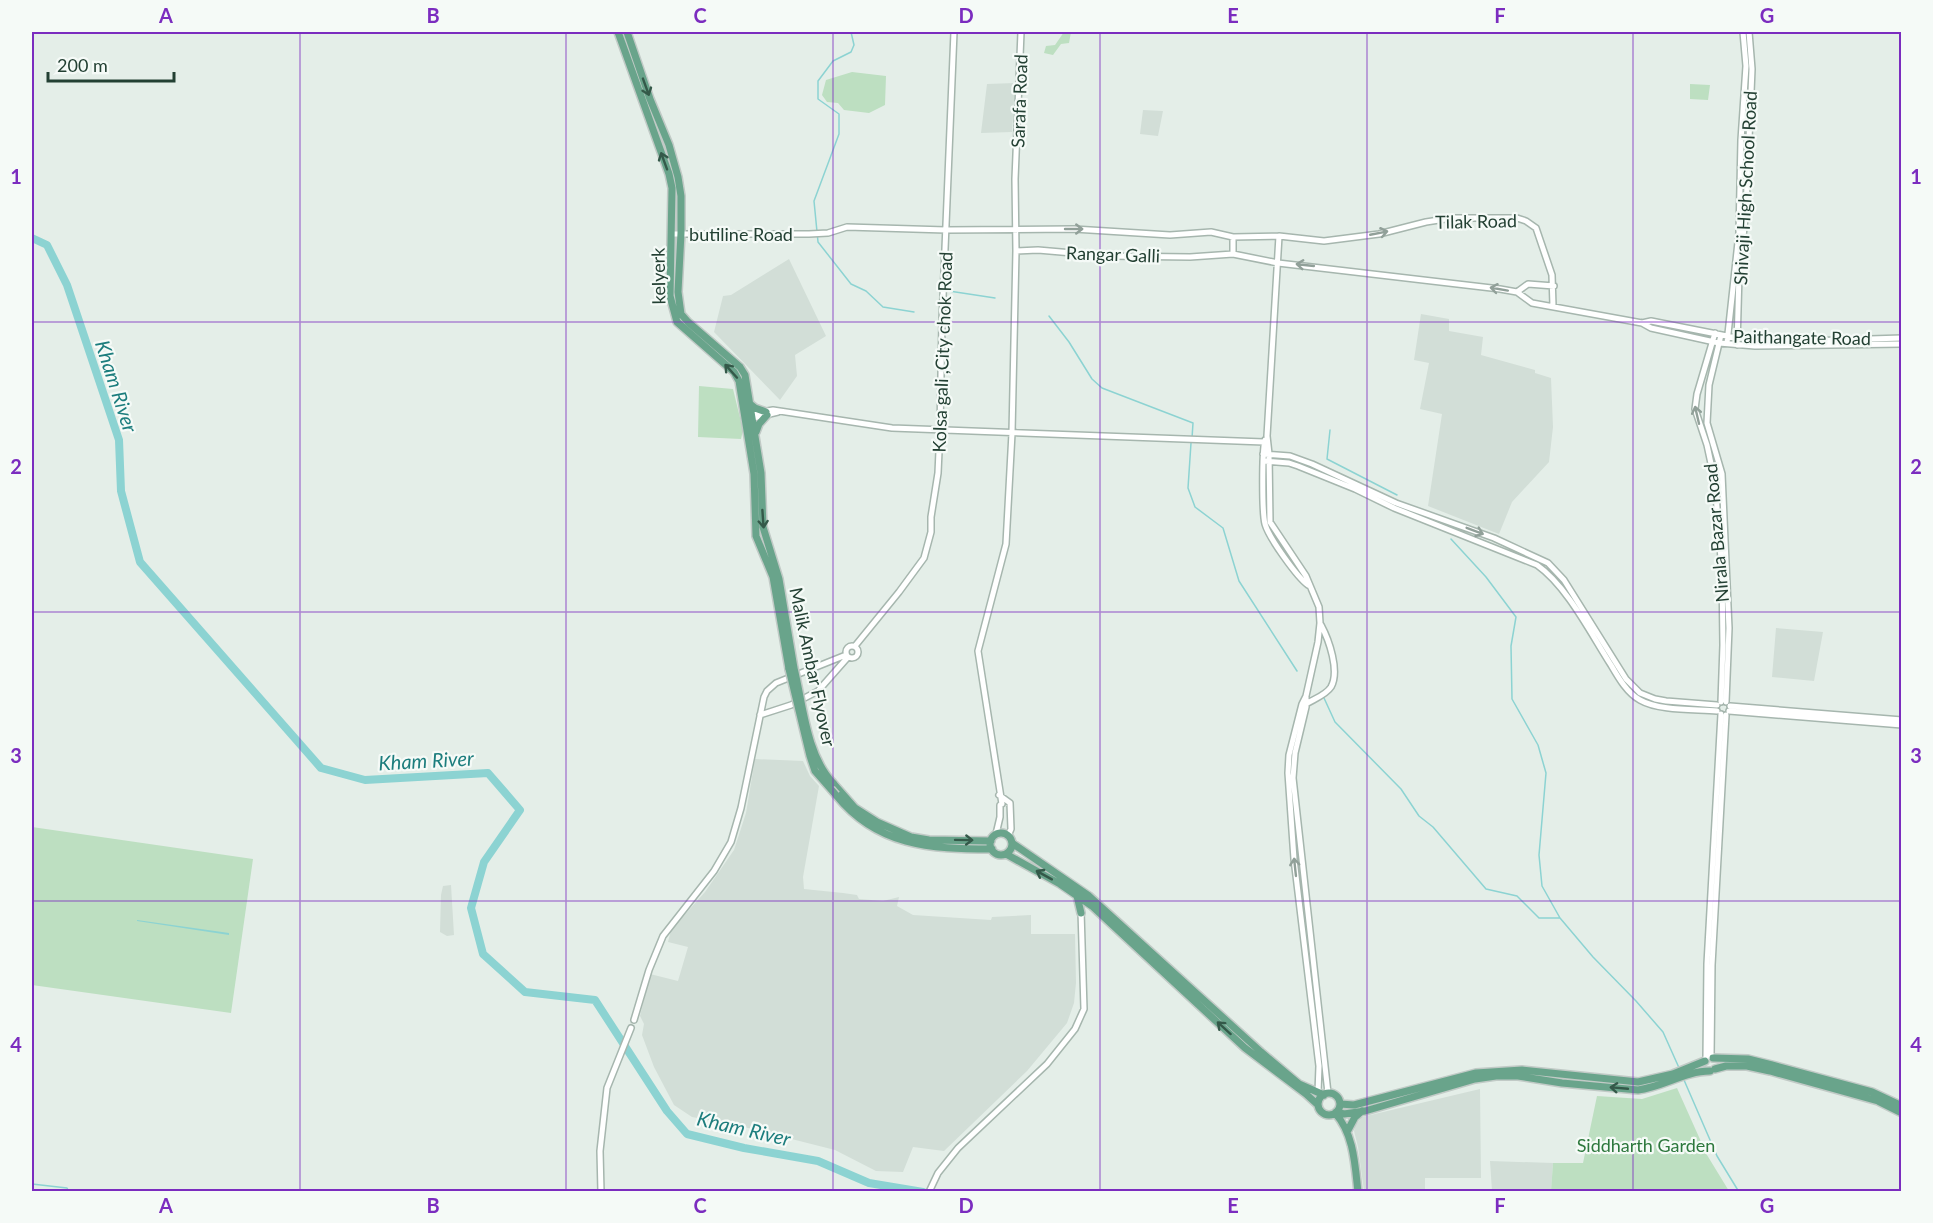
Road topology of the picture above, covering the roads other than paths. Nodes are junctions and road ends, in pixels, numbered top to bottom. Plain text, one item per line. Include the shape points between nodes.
1 (618, 32) edge
2 (627, 32) edge
3 (954, 32) edge
4 (1021, 32) edge
5 (1743, 32) edge
6 (1749, 32) edge
7 (946, 230) junction
8 (1016, 230) junction
9 (681, 233) junction
10 (672, 234) junction
11 (1279, 236) junction
12 (1233, 237) junction
13 (1016, 251) junction
14 (1233, 254) junction
15 (1278, 262) junction
16 (1554, 285) junction
17 (1517, 292) junction
18 (1553, 306) junction
19 (1642, 323) junction
20 (1715, 333) junction
21 (1725, 336) junction
22 (1902, 338) edge
23 (1737, 341) junction
24 (1716, 342) junction
25 (1727, 344) junction
26 (1902, 344) edge
27 (750, 404) junction
28 (766, 413) junction
29 (748, 417) junction
30 (940, 429) junction
31 (1012, 433) junction
32 (755, 435) junction
33 (1265, 439) junction
34 (1266, 454) junction
35 (1266, 461) junction
36 (757, 481) junction
37 (1722, 536) junction
38 (771, 574) joint
39 (1320, 624) junction
40 (847, 656) junction
41 (1306, 696) junction
42 (1306, 704) junction
43 (1723, 708) junction
44 (760, 715) junction
45 (1902, 720) edge
46 (1902, 725) edge
47 (836, 789) junction
48 (999, 795) junction
49 (996, 834) junction
50 (1010, 840) junction
51 (991, 841) junction
52 (992, 849) junction
53 (1006, 854) junction
54 (1077, 896) junction
55 (1087, 898) junction
56 (1094, 904) junction
57 (1099, 913) junction
58 (1082, 916) junction
59 (634, 1020) dead end
60 (630, 1030) dead end
61 (1709, 1059) junction
62 (1695, 1070) junction
63 (1713, 1070) junction
64 (1675, 1077) junction
65 (1323, 1093) junction
66 (1340, 1104) junction
67 (1318, 1105) junction
68 (1362, 1111) junction
69 (1901, 1111) edge
70 (1334, 1114) junction
71 (1348, 1135) junction
72 (601, 1191) edge
73 (929, 1191) edge
74 (1358, 1191) edge

10 -> 1 main road, kelyerk via 669,174
2 -> 9 main road via 678,177
3 - 7 street, Kolsa gali ,City chok Road
4 - 8 street, Sarafa Road
5 - 21 street, Shivaji High School Road via 1746,66 1738,233
6 - 23 street, Shivaji High School Road via 1752,69
7 - 8 street, butiline Road
7 - 9 street, butiline Road via 847,227 809,234
7 - 30 street, Kolsa gali ,City chok Road
8 -> 12 street, Tilak Road via 1170,235 1211,232
8 - 13 street, Sarafa Road
9 - 10 street, butiline Road
9 - 27 main road via 681,314 740,367
29 -> 10 main road, kelyerk via 734,372 677,322 670,296
11 - 12 street, Tilak Road
11 - 15 street
11 -> 16 street, Tilak Road via 1324,241 1452,218 1517,218 1536,228
12 - 14 street
13 - 14 street, Rangar Galli via 1107,256
13 - 31 street, Sarafa Road
14 - 15 street, Rangar Galli
17 -> 15 street, Rangar Galli
15 - 33 street
16 - 17 street via 1528,284
16 - 18 street, Tilak Road
17 - 18 street via 1529,302
18 - 19 street
19 - 20 street, Paithangate Road via 1651,321
19 - 24 street, Paithangate Road
20 - 21 street, Paithangate Road
20 - 24 street, Nirala Bazar Road
21 - 23 street, Paithangate Road
21 - 24 street, Nirala Bazar Road
21 - 25 street, Shivaji High School Road
22 - 23 street, Paithangate Road
23 - 25 street, Paithangate Road
23 - 26 street, Paithangate Road via 1800,346
24 - 25 street, Paithangate Road
24 - 37 street, Nirala Bazar Road via 1707,423 1722,474
37 -> 24 street, Nirala Bazar Road via 1715,482 1695,409
27 - 28 main road
27 - 29 main road
28 - 29 street
28 - 30 street via 779,411 892,428
28 - 32 main road
29 - 32 main road
29 - 36 main road, kelyerk
30 - 31 street
30 - 40 street, Kolsa gali ,City chok Road via 938,473 924,558 855,646 857,654
31 - 33 street
31 - 48 street, Sarafa Road via 1006,544 978,651
32 - 36 main road
33 - 34 street
34 - 35 street
34 -> 43 street via 1290,456 1312,464 1396,503 1548,563 1564,580 1626,679 1640,693 1666,701
35 - 39 street via 1270,522 1306,576 1319,606
35 - 43 street via 1298,466 1537,565 1548,572 1565,594 1631,694 1654,705
36 - 38 main road, kelyerk via 756,536
36 -> 47 main road, Malik Ambar Flyover, bridge via 763,527 779,579 812,747 821,769
37 - 43 street, Nirala Bazar Road
38 - 47 main road, Malik Ambar Flyover, bridge via 810,756 816,771
39 - 41 street
39 - 42 street via 1332,651 1333,680 1326,692
40 - 44 street via 818,691
40 - 44 street via 776,683 764,697
41 - 42 street
65 -> 41 street via 1294,859 1288,773 1297,721
42 - 65 street via 1293,778
43 - 45 street
43 - 46 street
43 - 61 street, Nirala Bazar Road via 1707,964
44 - 59 street via 731,842 714,871 663,936 648,970
47 -> 51 main road via 855,808 911,837
47 - 52 main road, Malik Ambar Flyover via 844,806 876,830 918,846
48 - 49 street via 1002,804
48 - 50 street via 1010,803
49 - 50 main road via 1002,833
49 - 51 main road
50 - 53 main road via 1011,850
50 - 55 main road
51 - 52 main road
52 - 53 main road via 998,855
54 -> 53 main road
54 - 55 main road
54 - 58 main road
55 - 56 main road
55 - 58 street
56 - 57 main road
56 - 58 street
56 - 65 main road via 1299,1084
57 - 58 main road
67 -> 57 main road via 1245,1048
58 - 73 street via 1084,1009 1075,1029 1047,1065 958,1148
60 - 72 street via 607,1088 600,1150
61 - 62 main road
61 - 63 main road via 1705,1067
61 - 63 main road via 1718,1063
61 - 69 main road via 1748,1059 1872,1092
62 - 63 main road
62 - 64 main road
63 - 69 main road via 1748,1066 1878,1101
64 - 66 main road via 1638,1082 1528,1070 1492,1071 1354,1106
64 -> 68 main road via 1650,1089 1638,1090 1496,1076
65 - 66 main road via 1337,1097
65 - 67 main road
66 - 70 main road
67 - 70 main road via 1323,1114
68 - 70 main road
68 - 71 main road via 1355,1117
70 - 71 main road
71 - 74 main road

